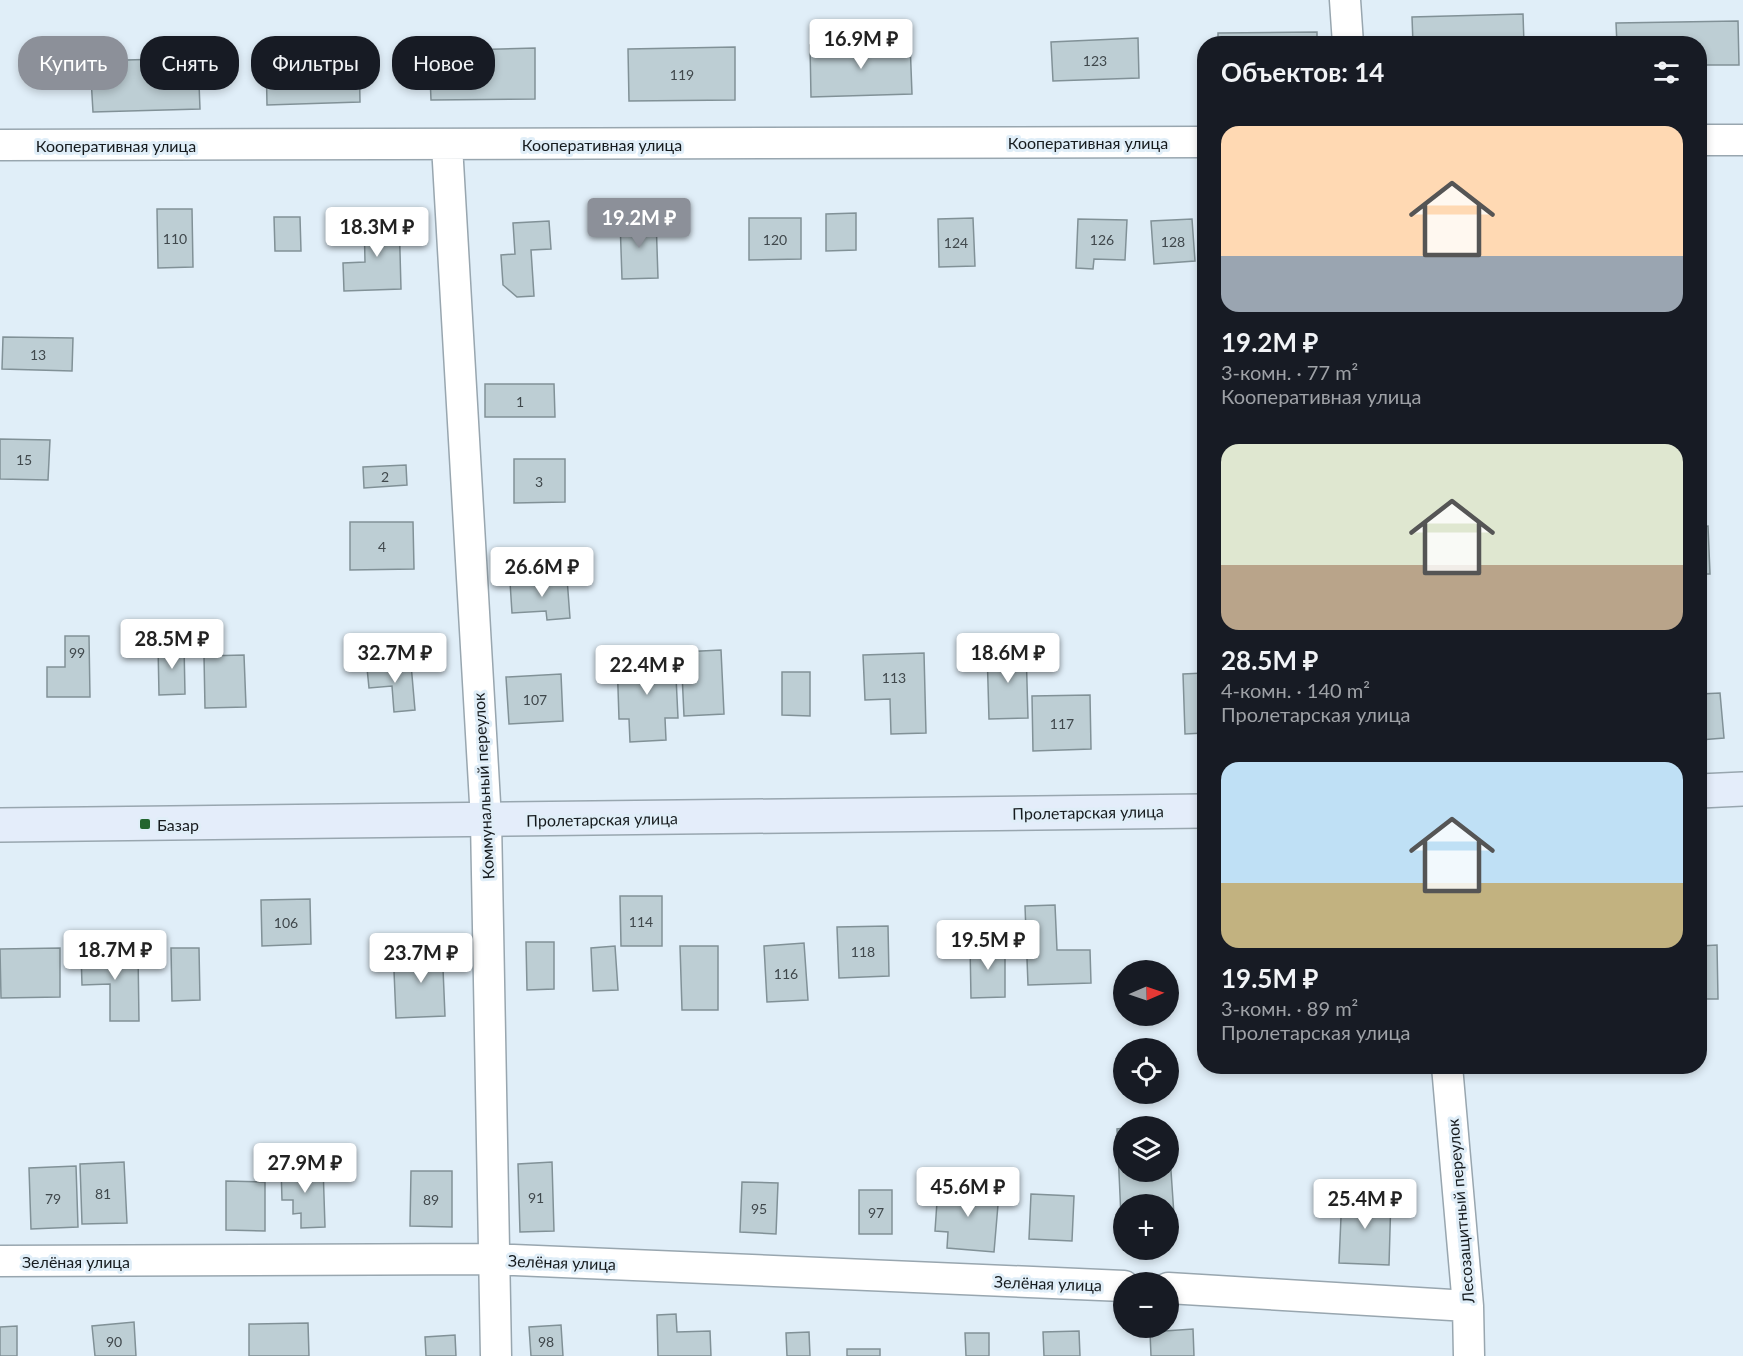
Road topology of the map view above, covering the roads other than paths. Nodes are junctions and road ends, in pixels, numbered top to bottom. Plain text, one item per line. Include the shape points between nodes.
1 (1345, 0) edge
2 (1347, 36) edge
3 (1707, 140) edge
4 (1743, 140) edge
5 (1197, 142) edge
6 (0, 145) edge
7 (447, 145) junction
8 (1743, 789) edge
9 (1707, 791) edge
10 (1197, 811) edge
11 (486, 820) junction
12 (0, 825) edge
13 (1448, 1074) edge
14 (493, 1259) junction
15 (0, 1261) edge
16 (1113, 1286) edge
17 (1179, 1289) edge
18 (1468, 1306) junction
19 (496, 1356) edge
20 (1469, 1356) edge

1 - 2 street
3 - 4 street
5 - 7 street, Кооперативная улица
6 - 7 street, Кооперативная улица
7 - 11 street, Коммунальный переулок
8 - 9 street
10 - 11 street, Пролетарская улица
11 - 12 street, Пролетарская улица
11 - 14 street, Коммунальный переулок
13 - 18 street, Лесозащитный переулок
14 - 15 street, Зелёная улица
14 - 16 street, Зелёная улица
14 - 19 street, Коммунальный переулок
17 - 18 street
18 - 20 street, Лесозащитный переулок

